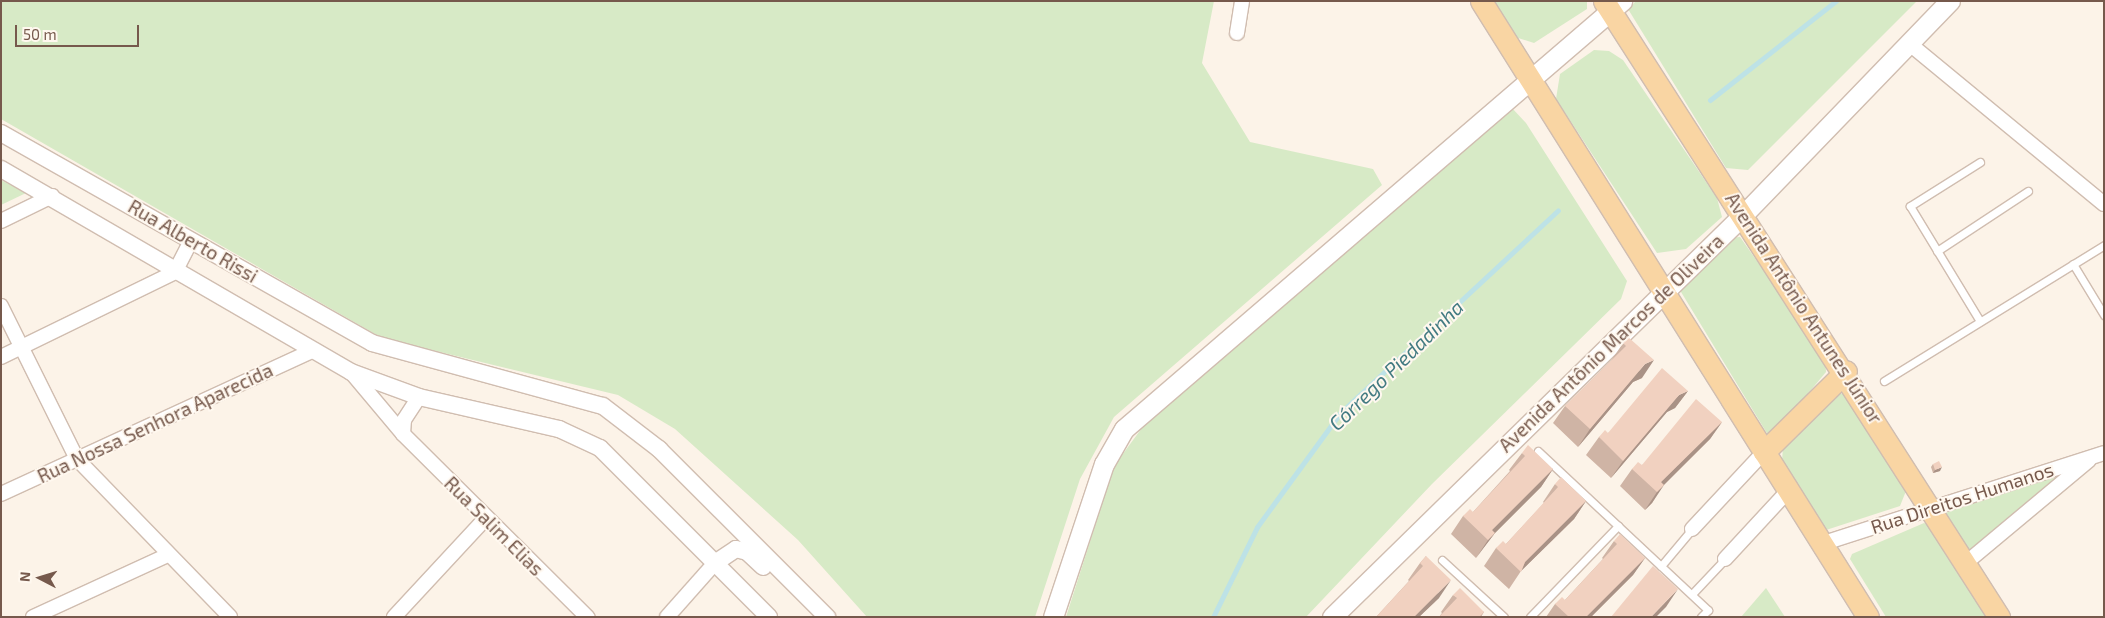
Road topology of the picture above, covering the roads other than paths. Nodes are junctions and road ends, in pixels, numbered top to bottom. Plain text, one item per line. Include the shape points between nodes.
1 (1242, 1) edge
2 (1481, 1) edge
3 (1950, 1) edge
4 (1612, 5) edge
5 (1236, 33) dead end
6 (1911, 45) junction
7 (1530, 80) junction
8 (1, 133) edge
9 (1980, 162) dead end
10 (1, 169) edge
11 (2028, 191) dead end
12 (52, 196) junction
13 (2104, 204) edge
14 (1743, 214) junction
15 (1, 221) edge
16 (191, 241) junction
17 (2104, 245) edge
18 (1937, 251) junction
19 (2073, 264) junction
20 (175, 272) junction
21 (1663, 292) junction
22 (1, 306) edge
23 (2104, 315) edge
24 (1980, 321) junction
25 (21, 348) junction
26 (310, 352) junction
27 (1, 357) edge
28 (351, 372) junction
29 (1846, 372) junction
30 (1884, 381) dead end
31 (419, 397) junction
32 (402, 434) junction
33 (1538, 452) edge
34 (1764, 452) junction
35 (2100, 454) edge
36 (77, 459) junction
37 (1788, 491) junction
38 (1, 494) edge
39 (1932, 506) junction
40 (485, 519) junction
41 (1618, 526) junction
42 (1692, 529) joint
43 (1821, 544) junction
44 (168, 555) junction
45 (1725, 558) joint
46 (1442, 560) dead end
47 (1967, 562) junction
48 (715, 563) junction
49 (1661, 566) junction
50 (801, 591) junction
51 (1692, 594) junction
52 (402, 614) edge
53 (33, 617) edge
54 (230, 617) edge
55 (587, 617) edge
56 (667, 617) edge
57 (770, 617) edge
58 (827, 617) edge
59 (1053, 617) edge
60 (1332, 617) edge
61 (1504, 617) edge
62 (1530, 617) edge
63 (1701, 617) edge
64 (1868, 617) edge
65 (2000, 617) edge

1 - 5 street
2 - 7 main road
3 - 6 main road, Avenida Antônio Marcos de Oliveira
4 - 7 main road
4 - 14 main road, Avenida Antônio Antunes Júnior
6 - 13 street
6 - 14 main road, Avenida Antônio Marcos de Oliveira
7 - 21 main road
7 - 59 main road via 1124,429 1104,464
8 - 16 street, Rua Alberto Rissi
9 - 18 lane via 1910,206
10 - 12 street, Rua Alberto Rissi
11 - 18 lane
12 - 15 street
12 - 20 street, Rua Alberto Rissi
14 - 21 main road, Avenida Antônio Marcos de Oliveira
14 - 29 main road, Avenida Antônio Antunes Júnior
16 - 20 street
16 - 50 street, Rua Alberto Rissi via 385,348 603,406 659,449
17 - 19 lane
18 - 24 lane
19 - 23 lane
19 - 24 lane
20 - 25 street
20 - 26 street, Rua Alberto Rissi
21 - 34 main road
21 - 60 main road, Avenida Antônio Marcos de Oliveira
22 - 25 street
24 - 30 lane
25 - 27 street
25 - 36 street
26 - 28 street, Rua Alberto Rissi
26 - 36 street, Rua Nossa Senhora Aparecida
28 - 31 street, Rua Alberto Rissi
28 - 32 street, Rua Salim Elias
29 - 34 main road
29 - 39 main road, Avenida Antônio Antunes Júnior
31 - 32 street via 404,420
31 - 48 street, Rua Alberto Rissi via 559,429 593,444 619,463
32 - 40 street, Rua Salim Elias
33 - 41 lane
34 - 37 main road
34 - 42 street
35 - 39 street, Rua Direitos Humanos
35 - 47 street
36 - 38 street, Rua Nossa Senhora Aparecida
36 - 44 street
37 - 43 main road
37 - 45 street
39 - 43 street, Rua Direitos Humanos
39 - 47 main road, Avenida Antônio Antunes Júnior
40 - 52 street
40 - 55 street, Rua Salim Elias
41 - 49 lane
41 - 62 lane
42 - 49 lane
43 - 64 main road
44 - 53 street
44 - 54 street
45 - 51 lane
46 - 61 lane
47 - 65 main road, Avenida Antônio Antunes Júnior
48 - 50 street via 731,549 747,552 782,586
48 - 56 street
48 - 57 street, Rua Alberto Rissi
49 - 51 lane
50 - 58 street, Rua Alberto Rissi
51 - 63 lane via 1708,610

